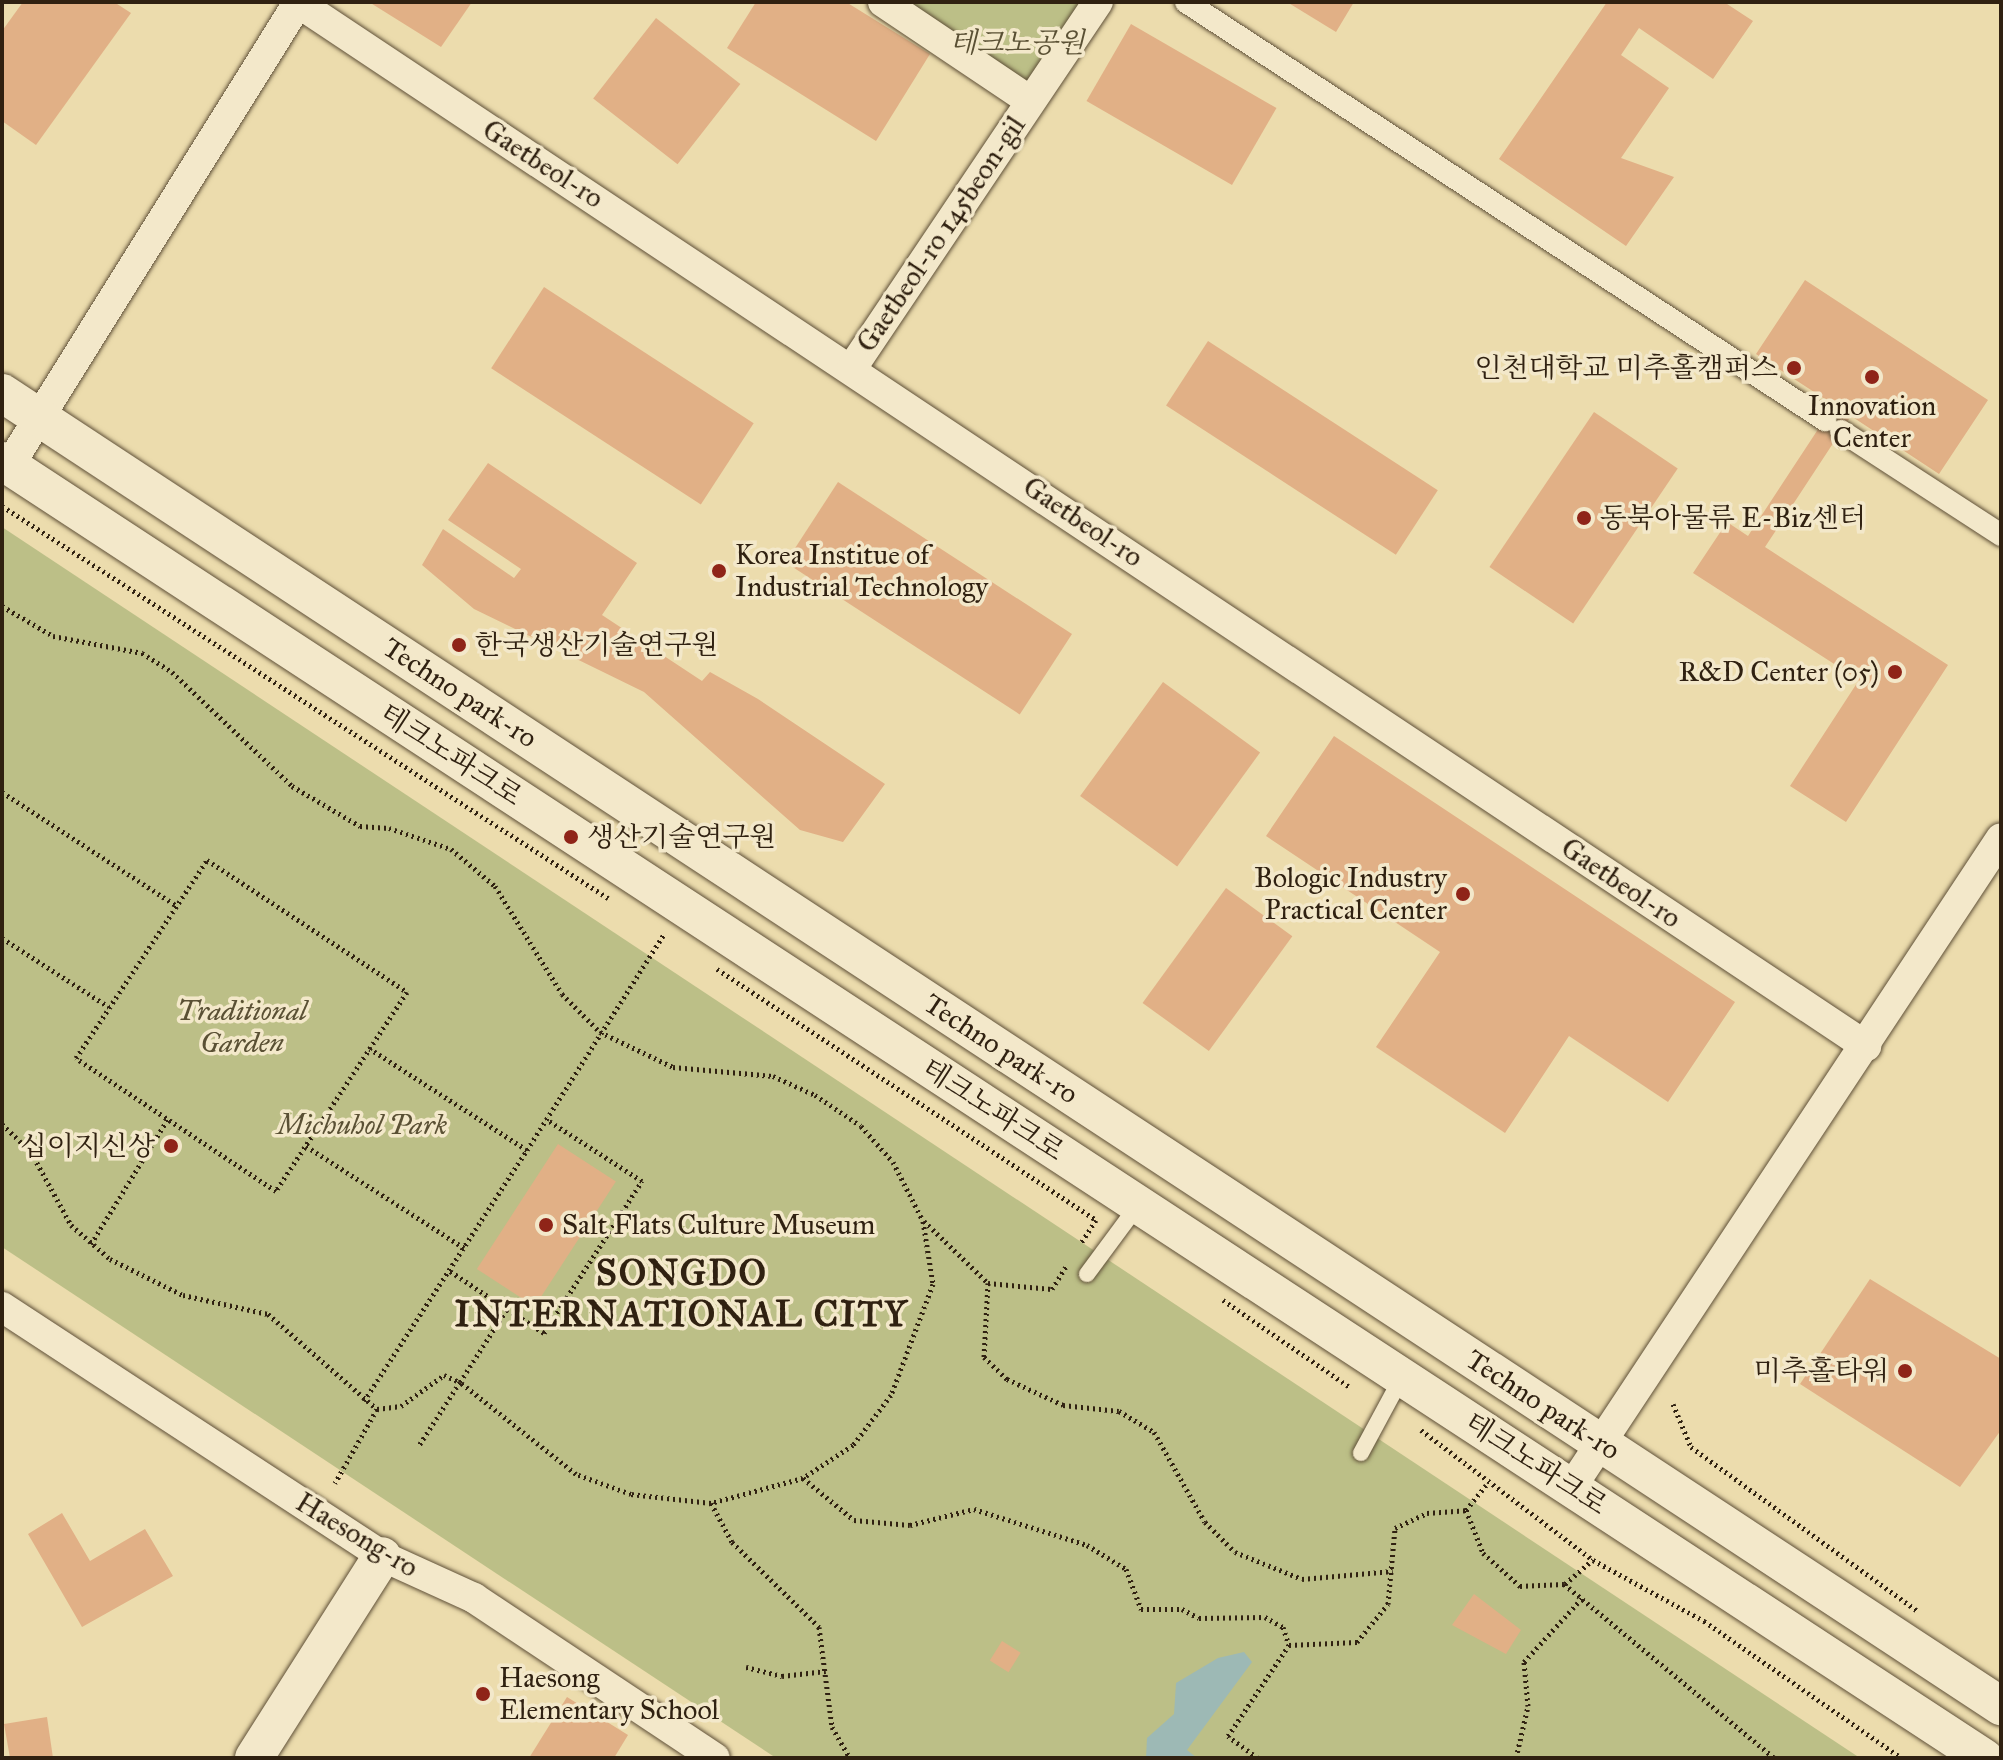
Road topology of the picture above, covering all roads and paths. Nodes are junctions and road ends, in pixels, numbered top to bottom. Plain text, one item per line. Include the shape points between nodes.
1 (298, 2) edge
2 (883, 2) edge
3 (1098, 2) edge
4 (1186, 2) edge
5 (1029, 100) junction
6 (852, 368) junction
7 (2, 393) edge
8 (41, 418) junction
9 (5, 464) edge
10 (2, 506) edge
11 (2001, 535) edge
12 (2, 606) edge
13 (2, 792) edge
14 (2001, 838) edge
15 (611, 900) dead end
16 (177, 906) junction
17 (651, 926) dead end
18 (664, 934) junction
19 (2, 938) edge
20 (677, 943) dead end
21 (703, 960) dead end
22 (109, 1007) junction
23 (600, 1032) junction
24 (1866, 1046) junction
25 (369, 1049) junction
26 (168, 1119) junction
27 (546, 1119) junction
28 (2, 1124) edge
29 (306, 1146) junction
30 (527, 1150) junction
31 (1138, 1205) junction
32 (1096, 1220) dead end
33 (923, 1221) junction
34 (91, 1244) junction
35 (464, 1248) junction
36 (450, 1271) junction
37 (1087, 1274) dead end
38 (988, 1283) junction
39 (1052, 1289) dead end
40 (1208, 1290) dead end
41 (2, 1307) edge
42 (507, 1309) junction
43 (1402, 1377) junction
44 (460, 1382) junction
45 (1351, 1388) dead end
46 (364, 1401) junction
47 (1673, 1404) dead end
48 (377, 1409) junction
49 (1413, 1423) dead end
50 (1597, 1441) junction
51 (418, 1447) dead end
52 (1361, 1453) dead end
53 (803, 1478) junction
54 (335, 1483) dead end
55 (1486, 1485) junction
56 (1571, 1488) junction
57 (711, 1503) junction
58 (1466, 1510) junction
59 (382, 1556) junction
60 (1593, 1560) junction
61 (1393, 1571) junction
62 (1564, 1584) junction
63 (1583, 1597) junction
64 (1923, 1615) dead end
65 (1289, 1645) junction
66 (746, 1667) dead end
67 (826, 1671) junction
68 (2001, 1706) edge
69 (254, 1758) edge
70 (715, 1758) edge
71 (850, 1758) edge
72 (1258, 1758) edge
73 (1516, 1758) edge
74 (1774, 1758) edge
75 (1902, 1758) edge
76 (1984, 1758) edge

1 - 6 street, Gaetbeol-ro
1 - 8 street
2 - 5 street, Gaetbeol-ro 145beon-gil
3 - 5 street, Gaetbeol-ro 145beon-gil
4 - 11 street
5 - 6 street, Gaetbeol-ro 145beon-gil
6 - 24 street, Gaetbeol-ro
7 - 8 street, Techno park-ro
8 - 9 street
8 - 50 street, Techno park-ro
9 - 31 street, 테크노파크로
10 - 15 path
12 - 23 path via 53,636 142,653 172,672 292,786 360,826 389,828 451,849 495,886 562,994
13 - 16 path
14 - 24 street
16 - 22 path
16 - 25 path via 207,860 407,992
17 - 18 path
18 - 20 path
18 - 23 path
19 - 22 path
21 - 32 path
22 - 26 path via 76,1058
23 - 27 path
23 - 33 path via 673,1067 773,1076 815,1095 861,1126 893,1162
24 - 50 street
25 - 29 path
25 - 30 path
26 - 29 path via 276,1191
26 - 34 path
27 - 30 path
27 - 42 path via 642,1181 544,1333
28 - 34 path via 19,1136 60,1209
29 - 35 path
30 - 35 path
31 - 37 lane
31 - 43 street, 테크노파크로
33 - 38 path
33 - 53 path via 933,1284 891,1395 853,1445
34 - 46 path via 129,1271 183,1295 268,1314
35 - 36 path
36 - 42 path
36 - 46 path
38 - 39 path
38 - 61 path via 984,1357 1007,1379 1063,1405 1119,1411 1154,1432 1205,1522 1235,1552 1302,1579
40 - 45 path
41 - 59 street, Haesong-ro
42 - 44 path
43 - 52 lane
43 - 56 street, 테크노파크로
44 - 48 path via 444,1375 401,1406
44 - 51 path
44 - 57 path via 576,1474 631,1494
46 - 48 path
47 - 64 path via 1691,1447
48 - 54 path
49 - 55 path
50 - 56 street
50 - 68 street, Techno park-ro
53 - 57 path
53 - 65 path via 854,1520 910,1525 974,1509 1087,1545 1126,1569 1141,1609 1182,1609 1199,1618 1265,1617 1283,1627
55 - 58 path
55 - 60 path
56 - 76 street, 테크노파크로
57 - 67 path via 732,1542 812,1613
58 - 61 path via 1427,1513 1395,1528
58 - 62 path via 1483,1553 1520,1586
59 - 69 street
59 - 70 street, Haesong-ro via 474,1598
60 - 62 path via 1579,1578
60 - 75 path via 1704,1621
61 - 65 path via 1388,1604 1357,1642
62 - 63 path
63 - 73 path via 1524,1662 1528,1706
63 - 74 path
65 - 72 path via 1228,1736
66 - 67 path via 782,1676
67 - 71 path via 832,1727

